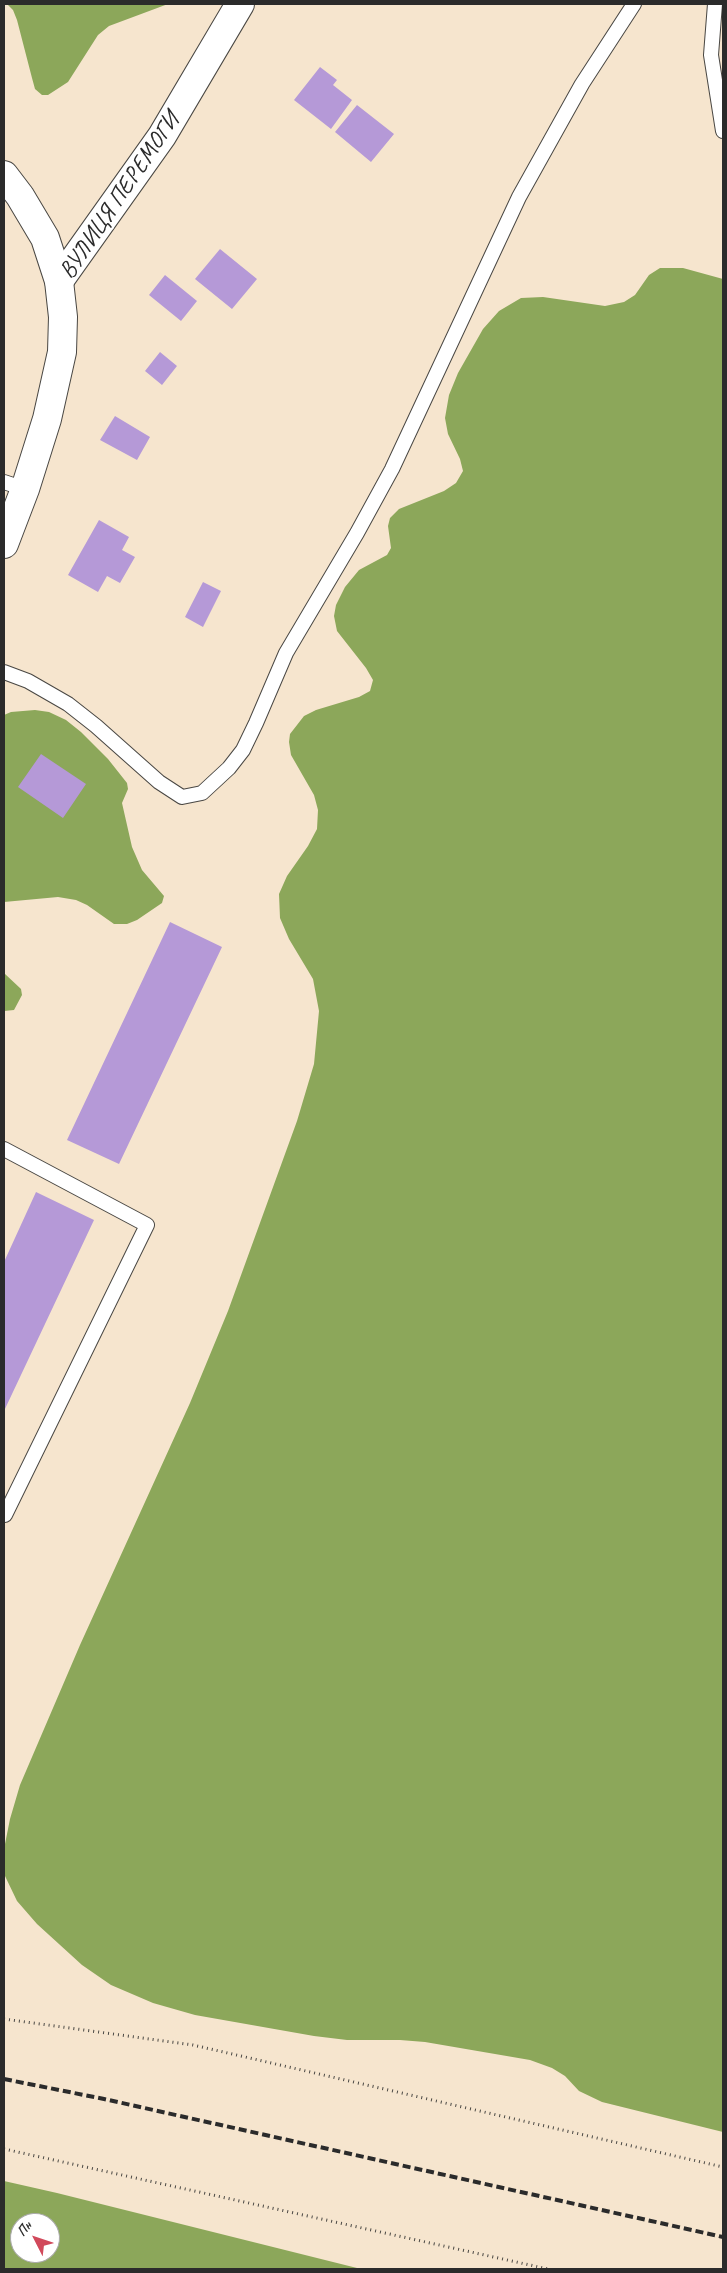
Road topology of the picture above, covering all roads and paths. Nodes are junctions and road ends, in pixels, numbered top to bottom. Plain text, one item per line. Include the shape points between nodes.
1 (240, 4) edge
2 (634, 4) edge
3 (715, 4) edge
4 (723, 131) edge
5 (4, 175) edge
6 (58, 281) junction
7 (14, 485) edge
8 (4, 544) edge
9 (4, 672) edge
10 (4, 1149) edge
11 (5, 1515) dead end
12 (4, 2019) edge
13 (4, 2149) edge
14 (723, 2167) edge
15 (548, 2269) edge

1 - 6 street, ВУЛИЦЯ ПЕРЕМОГИ via 162,136
2 - 9 lane via 582,84 519,197 392,468 286,653 243,750 229,768 202,793 182,797 159,782 68,704 28,681
3 - 4 lane via 711,56
5 - 6 street via 45,238
6 - 7 street, ВУЛИЦЯ ПЕРЕМОГИ via 63,317 62,352 47,419
7 - 8 street, ВУЛИЦЯ ПЕРЕМОГИ
10 - 11 lane via 147,1225
12 - 14 path via 193,2045
13 - 15 path

